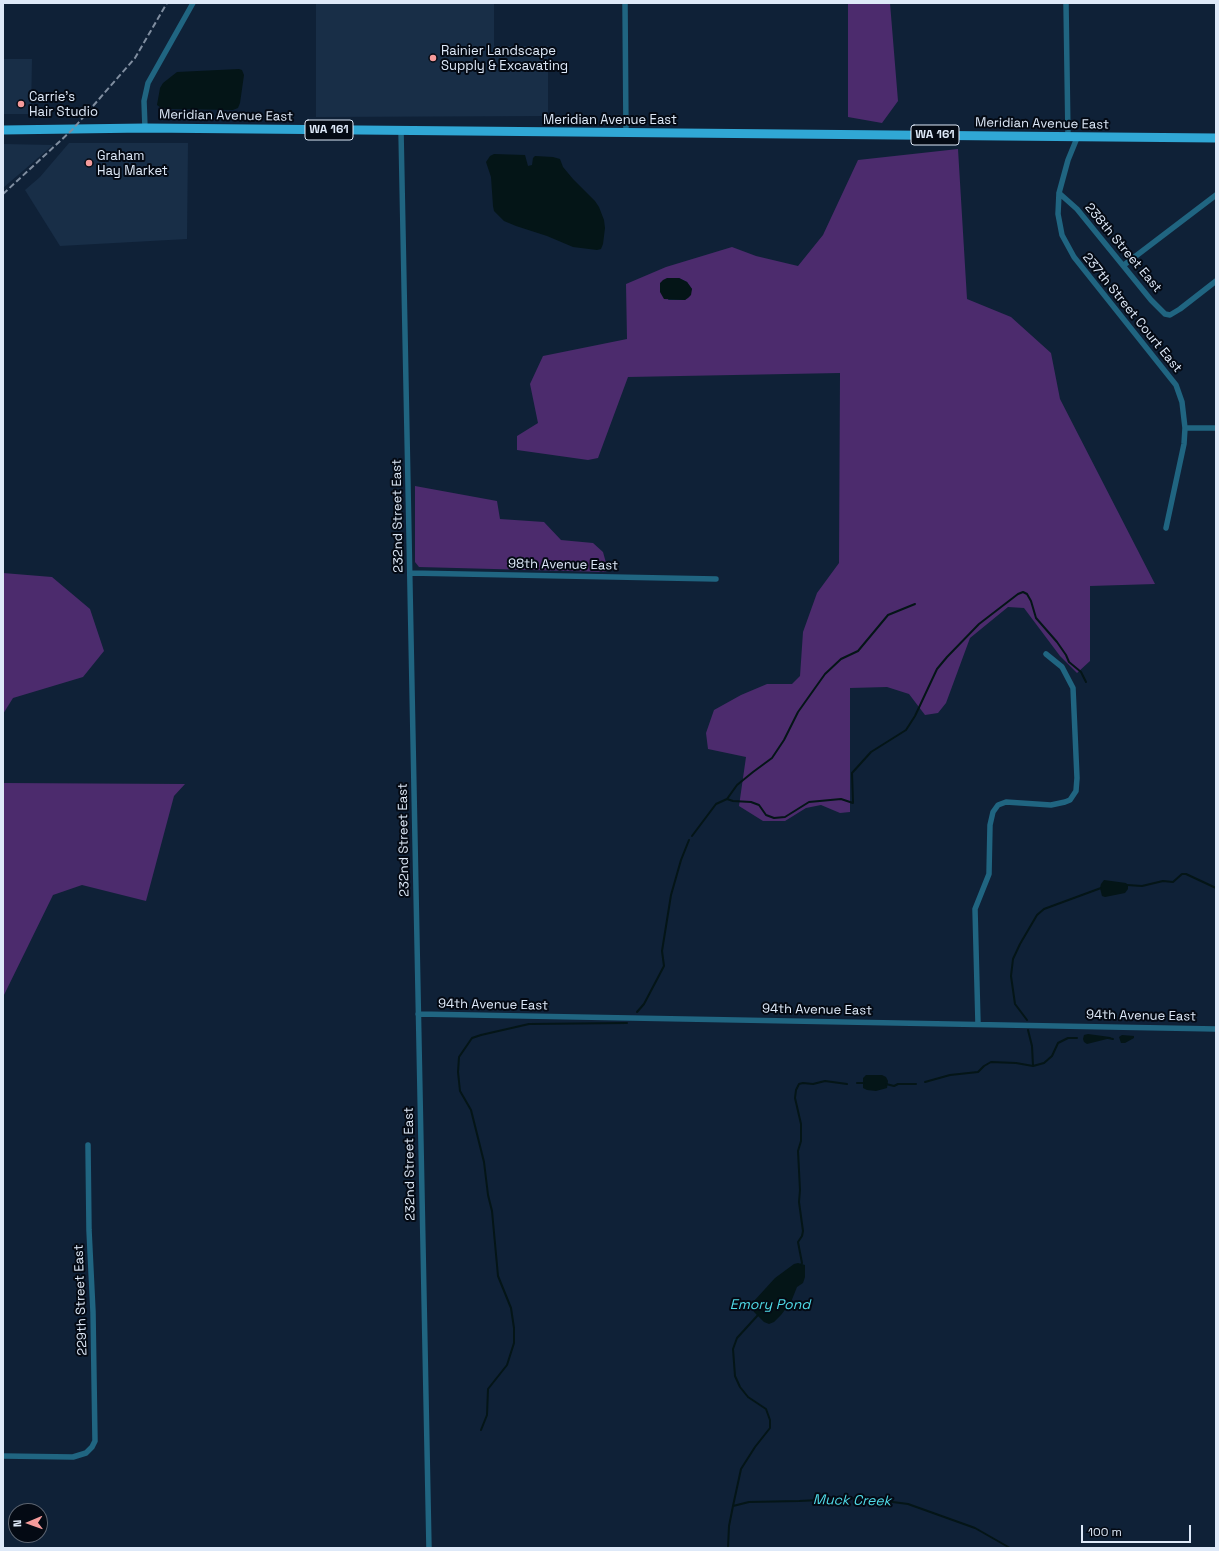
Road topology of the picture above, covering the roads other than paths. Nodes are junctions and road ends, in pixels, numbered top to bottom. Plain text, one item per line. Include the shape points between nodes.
1 (193, 3) edge
2 (625, 3) edge
3 (1066, 3) edge
4 (145, 128) junction
5 (3, 130) edge
6 (401, 131) junction
7 (626, 133) junction
8 (1072, 138) junction
9 (1216, 138) edge
10 (1059, 193) junction
11 (1216, 195) edge
12 (1124, 265) junction
13 (1216, 281) edge
14 (1185, 428) junction
15 (1216, 428) edge
16 (1166, 528) dead end
17 (410, 573) junction
18 (716, 579) dead end
19 (1046, 654) dead end
20 (418, 1014) junction
21 (978, 1024) junction
22 (1216, 1029) edge
23 (88, 1145) dead end
24 (3, 1456) edge
25 (429, 1548) edge

1 - 4 street via 148,83 144,101
2 - 7 street
3 - 8 street
4 - 5 main road, Meridian Avenue East / WA 161
4 - 6 main road, Meridian Avenue East / WA 161
6 - 7 main road, Meridian Avenue East / WA 161
6 - 17 street, 232nd Street East
7 - 8 main road, Meridian Avenue East / WA 161
8 - 9 main road, Meridian Avenue East / WA 161
8 - 10 street, 237th Street Court East
10 - 12 street, 238th Street East via 1077,209
10 - 14 street, 237th Street Court East via 1058,214 1067,246 1176,385 1182,402
11 - 12 street
12 - 13 street, 238th Street East via 1151,300 1170,316
14 - 15 street
14 - 16 street, 237th Street Court East via 1184,444
17 - 18 street, 98th Avenue East
17 - 20 street, 232nd Street East
19 - 21 street via 1062,667 1073,688 1076,791 1070,800 1058,804 1006,802 994,809 990,825 989,874 975,909
20 - 21 street, 94th Avenue East
20 - 25 street, 232nd Street East
21 - 22 street, 94th Avenue East
23 - 24 street, 229th Street East via 96,1437 88,1451 73,1457

